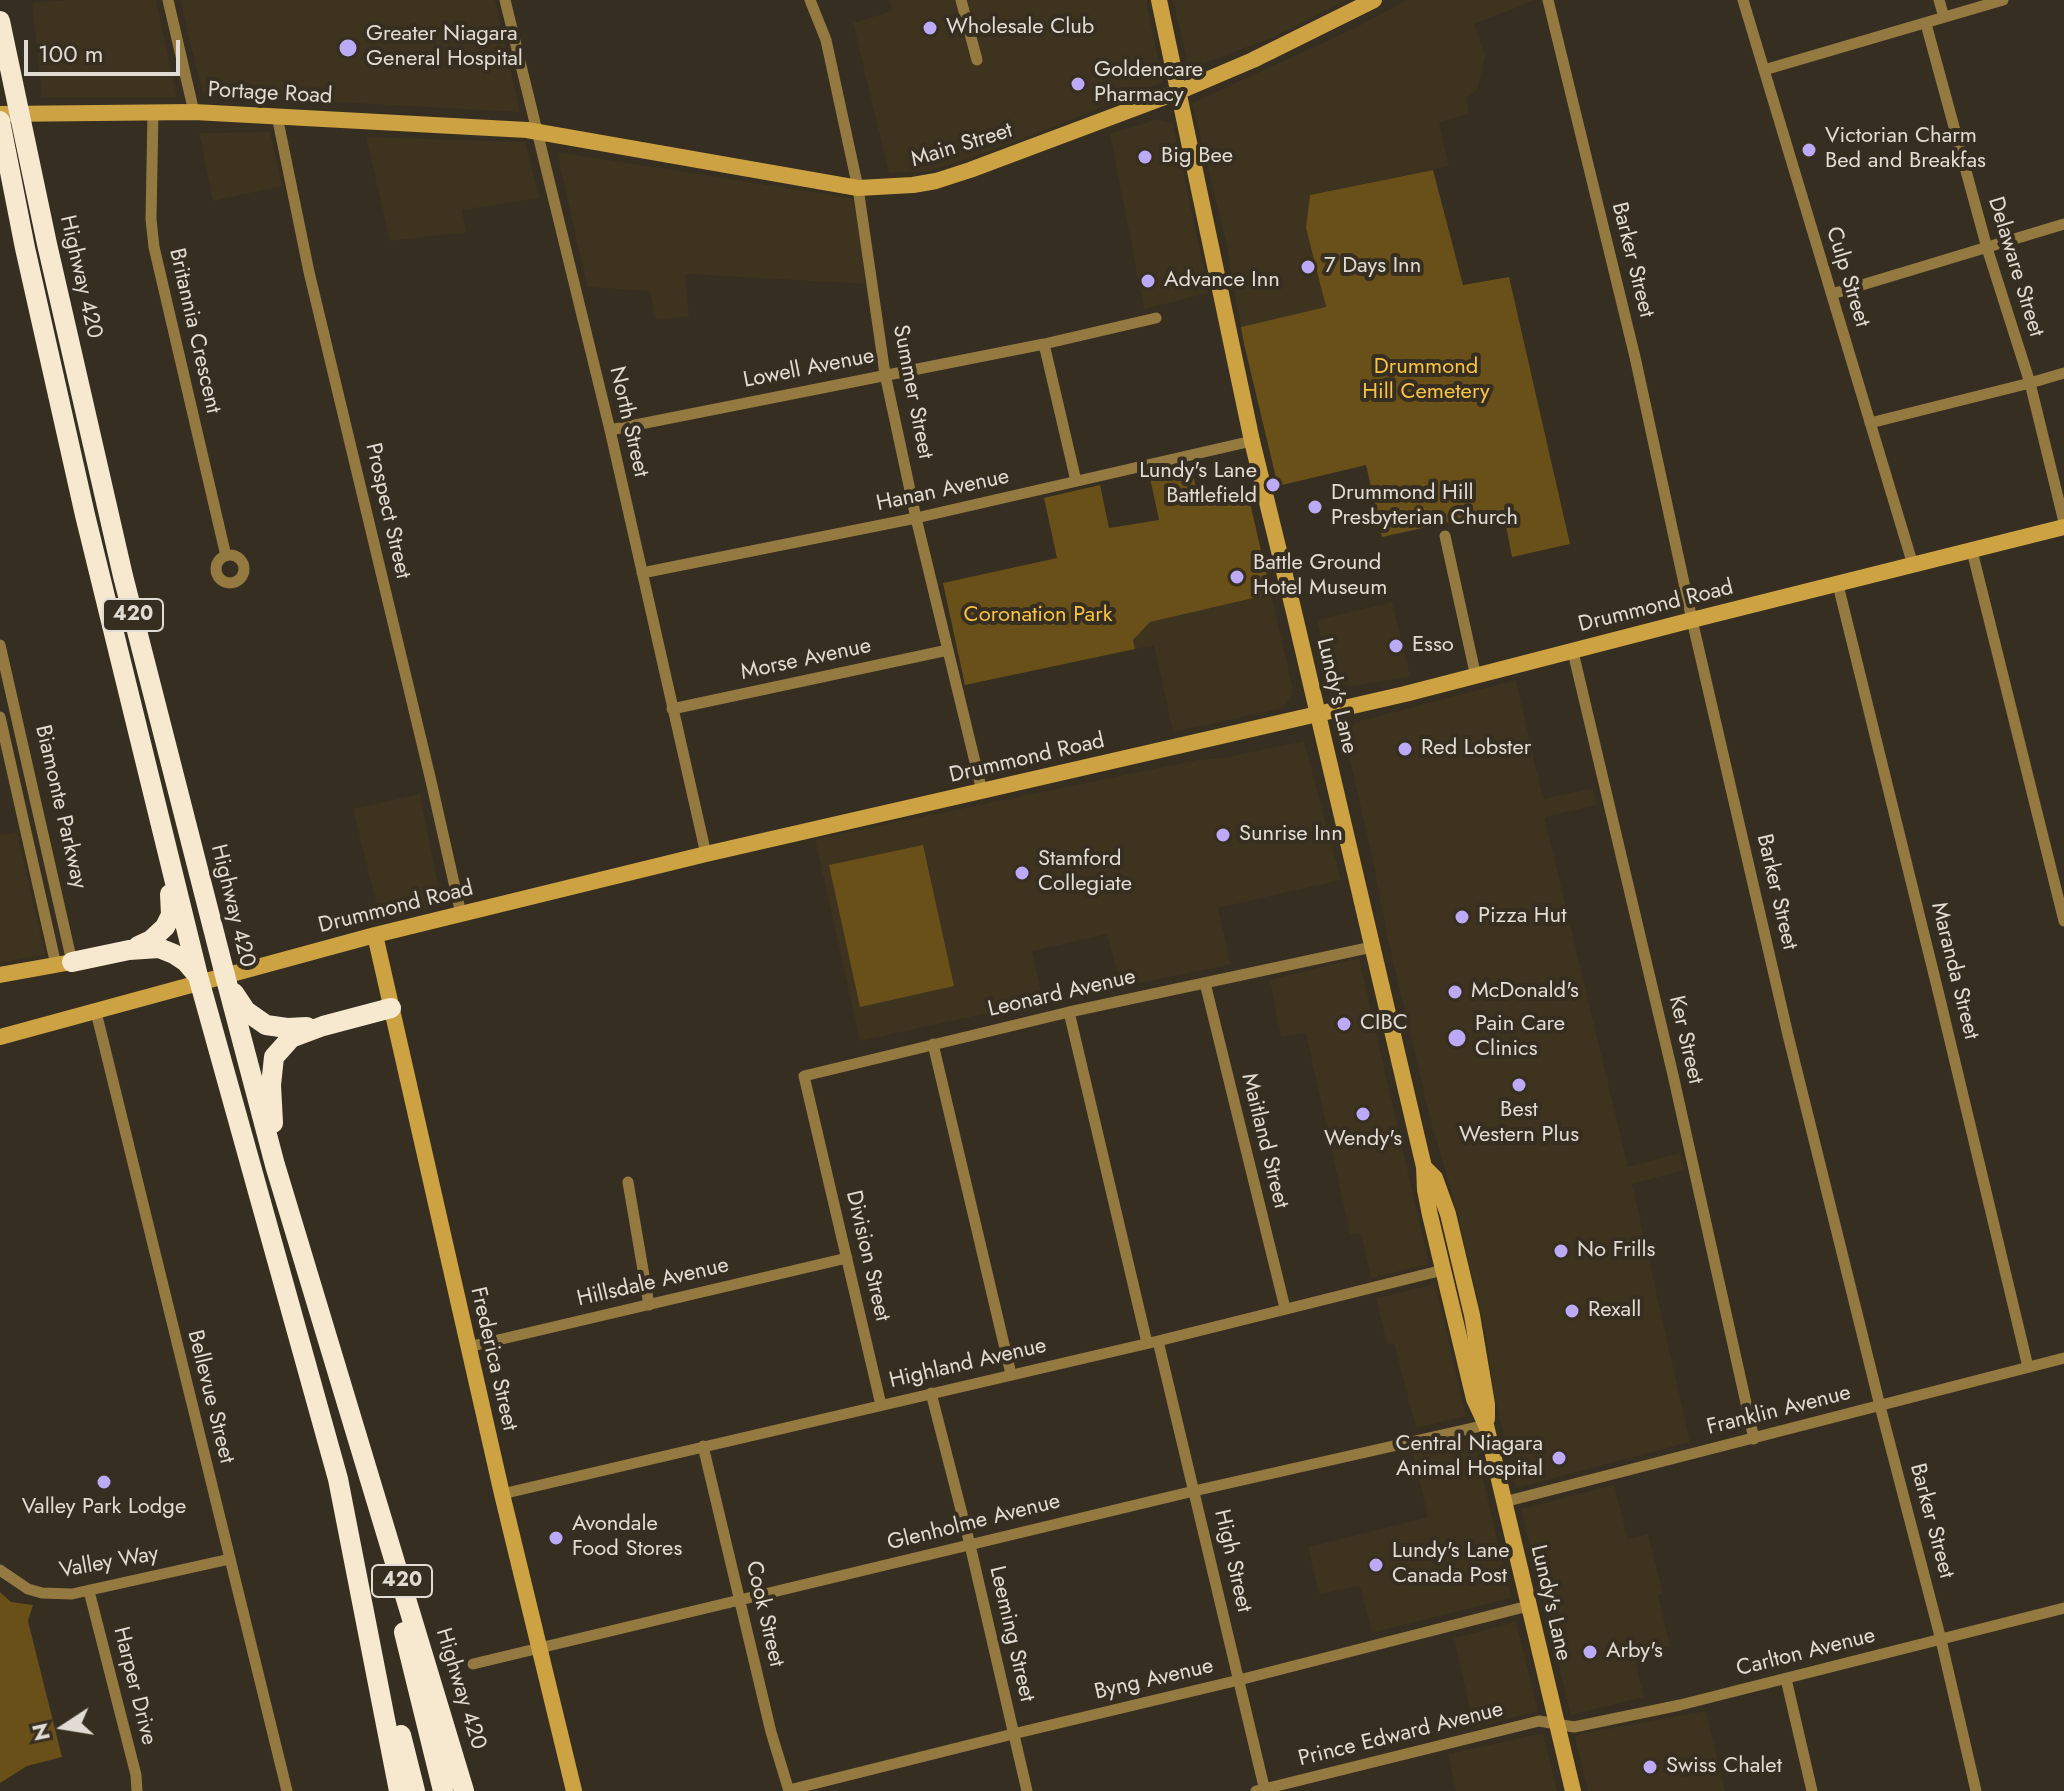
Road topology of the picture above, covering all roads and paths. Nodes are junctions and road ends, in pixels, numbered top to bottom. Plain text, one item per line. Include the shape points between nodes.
1 (168, 0) edge
2 (505, 0) edge
3 (810, 0) edge
4 (961, 0) edge
5 (1159, 0) edge
6 (1374, 0) edge
7 (1548, 0) edge
8 (1743, 0) edge
9 (1939, 0) edge
10 (2003, 0) edge
11 (1944, 17) junction
12 (0, 21) edge
13 (1926, 24) junction
14 (977, 60) dead end
15 (1764, 70) junction
16 (1178, 92) junction
17 (194, 112) junction
18 (153, 113) junction
19 (0, 114) edge
20 (277, 116) junction
21 (0, 121) edge
22 (537, 132) junction
23 (858, 188) junction
24 (2064, 224) edge
25 (1987, 248) junction
26 (1832, 294) junction
27 (1156, 318) dead end
28 (1044, 344) junction
29 (2064, 373) edge
30 (885, 374) junction
31 (2030, 383) junction
32 (1870, 423) junction
33 (610, 430) junction
34 (1252, 441) junction
35 (1076, 481) junction
36 (916, 518) junction
37 (2064, 525) edge
38 (1445, 536) dead end
39 (1972, 551) junction
40 (226, 556) dead end
41 (1913, 565) junction
42 (642, 573) junction
43 (1838, 585) junction
44 (1692, 620) junction
45 (0, 645) edge
46 (948, 650) junction
47 (1573, 652) junction
48 (1476, 677) junction
49 (672, 709) junction
50 (1317, 714) junction
51 (0, 717) edge
52 (982, 791) junction
53 (168, 854) junction
54 (706, 854) junction
55 (461, 914) junction
56 (2064, 921) edge
57 (375, 935) junction
58 (1372, 947) junction
59 (129, 950) junction
60 (64, 963) junction
61 (0, 975) edge
62 (198, 976) junction
63 (227, 983) junction
64 (1205, 983) junction
65 (391, 1008) junction
66 (96, 1012) junction
67 (1069, 1012) junction
68 (323, 1026) junction
69 (0, 1037) edge
70 (933, 1044) junction
71 (812, 1118) joint
72 (275, 1165) junction
73 (1424, 1167) junction
74 (628, 1182) dead end
75 (847, 1258) junction
76 (1443, 1270) junction
77 (649, 1305) junction
78 (1285, 1308) junction
79 (1152, 1342) junction
80 (468, 1347) junction
81 (2064, 1358) edge
82 (2028, 1367) junction
83 (1011, 1374) junction
84 (931, 1393) junction
85 (881, 1405) junction
86 (1880, 1406) junction
87 (350, 1409) junction
88 (1486, 1425) junction
89 (1754, 1439) junction
90 (703, 1446) junction
91 (338, 1479) junction
92 (1194, 1491) junction
93 (502, 1494) junction
94 (1504, 1502) junction
95 (970, 1545) junction
96 (230, 1559) junction
97 (0, 1570) edge
98 (89, 1591) junction
99 (740, 1600) junction
100 (1528, 1606) junction
101 (2064, 1608) edge
102 (1941, 1640) junction
103 (539, 1648) junction
104 (473, 1664) dead end
105 (1786, 1679) junction
106 (1239, 1680) junction
107 (1556, 1724) junction
108 (1013, 1734) junction
109 (789, 1790) edge
110 (1262, 1790) edge
111 (137, 1791) edge
112 (287, 1791) edge
113 (399, 1791) edge
114 (415, 1791) edge
115 (443, 1791) edge
116 (466, 1791) edge
117 (574, 1791) edge
118 (1027, 1791) edge
119 (1573, 1791) edge
120 (1812, 1791) edge
121 (1976, 1791) edge

1 - 17 street
2 - 22 street, North Street
3 - 23 street, Summer Street via 826,40
4 - 14 street
5 - 16 main road, Lundy's Lane
6 - 16 main road, Main Street
7 - 44 street, Barker Street
8 - 15 street, Culp Street
9 - 11 street
10 - 11 street
11 - 13 street
12 - 63 highway, Highway 420 / 420 via 123,576
13 - 15 street
13 - 25 street, Delaware Street
15 - 26 street, Culp Street
16 - 23 main road, Main Street via 936,181
16 - 34 main road, Lundy's Lane
17 - 18 main road, Portage Road
17 - 20 main road, Portage Road
18 - 19 main road, Portage Road
18 - 40 street, Britannia Crescent via 154,247
20 - 22 main road, Portage Road
20 - 55 street, Prospect Street
21 - 53 highway, Highway 420 / 420 via 78,486
22 - 23 main road, Main Street
22 - 33 street, North Street
23 - 30 street, Summer Street
24 - 25 street
25 - 26 street
25 - 31 street, Delaware Street
26 - 32 street, Culp Street
27 - 28 street, Lowell Avenue
28 - 30 street, Lowell Avenue
28 - 35 street
29 - 31 street
30 - 33 street, Lowell Avenue
30 - 36 street, Summer Street
31 - 32 street
31 - 37 street, Delaware Street
32 - 41 street, Culp Street
33 - 42 street, North Street
34 - 35 street, Hanan Avenue
34 - 50 main road, Lundy's Lane
35 - 36 street, Hanan Avenue
36 - 42 street, Hanan Avenue
36 - 46 street, Summer Street
37 - 39 main road, Drummond Road
38 - 48 street
39 - 41 main road, Drummond Road
39 - 56 street
41 - 43 main road, Drummond Road
42 - 49 street, North Street
43 - 44 main road, Drummond Road
43 - 82 street, Maranda Street
44 - 47 main road, Drummond Road
44 - 86 street, Barker Street
45 - 60 street, Biamonte Parkway
46 - 49 street, Morse Avenue
46 - 52 street, Summer Street
47 - 48 main road, Drummond Road
47 - 89 street, Ker Street
48 - 50 main road, Drummond Road
49 - 54 street, North Street
50 - 52 main road, Drummond Road
50 - 58 main road, Lundy's Lane
51 - 60 street, Biamonte Parkway
52 - 54 main road, Drummond Road
53 - 59 highway via 171,915 160,934
53 - 62 highway, Highway 420 / 420
54 - 55 main road, Drummond Road
55 - 57 main road, Drummond Road
57 - 65 main road, Frederica Street
57 - 66 main road, Drummond Road
58 - 64 street, Leonard Avenue
58 - 73 main road, Lundy's Lane
59 - 60 highway
59 - 62 highway via 159,948 186,962
60 - 61 main road
62 - 91 highway, Highway 420 / 420
63 - 68 highway via 246,1011 266,1025
63 - 72 highway, Highway 420 / 420
64 - 67 street, Leonard Avenue
64 - 78 street, Maitland Street
65 - 68 highway
65 - 80 main road, Frederica Street
66 - 69 main road, Drummond Road
66 - 96 street, Bellevue Street
67 - 70 street, Leonard Avenue
67 - 79 street, High Street
68 - 72 highway via 291,1038 274,1057
70 - 71 street, Leonard Avenue via 804,1076
70 - 83 street
71 - 75 street, Division Street
72 - 87 highway, Highway 420 / 420
73 - 76 main road, Lundy's Lane
73 - 88 main road, Lundy's Lane via 1437,1182 1454,1239 1480,1361
74 - 77 street
75 - 77 street, Hillsdale Avenue
75 - 85 street, Division Street
76 - 78 street, Highland Avenue
76 - 88 main road, Lundy's Lane via 1474,1399
77 - 80 street, Hillsdale Avenue
78 - 79 street, Highland Avenue
79 - 83 street, Highland Avenue
79 - 92 street, High Street
80 - 93 main road, Frederica Street
81 - 82 street, Franklin Avenue
82 - 86 street, Franklin Avenue
83 - 84 street, Highland Avenue
84 - 85 street, Highland Avenue
84 - 95 street, Leeming Street
85 - 90 street, Highland Avenue
86 - 89 street, Franklin Avenue
86 - 102 street, Barker Street
87 - 115 highway
87 - 116 highway, Highway 420 / 420
88 - 92 street, Glenholme Avenue
88 - 94 main road, Lundy's Lane
89 - 94 street, Franklin Avenue
90 - 93 street, Highland Avenue
90 - 99 street, Cook Street
91 - 113 highway, Highway 420 / 420
91 - 114 highway
92 - 95 street, Glenholme Avenue
92 - 106 street, High Street
93 - 103 main road, Frederica Street
94 - 100 main road, Lundy's Lane
95 - 99 street, Glenholme Avenue
95 - 108 street, Leeming Street
96 - 98 street, Valley Way
96 - 112 street, Bellevue Street
97 - 98 street, Valley Way via 42,1593
98 - 111 street, Harper Drive
99 - 103 street, Glenholme Avenue
99 - 109 street, Cook Street
100 - 106 street, Byng Avenue
100 - 107 main road, Lundy's Lane
101 - 102 street, Carlton Avenue
102 - 105 street, Carlton Avenue
102 - 121 street, Barker Street
103 - 104 street, Glenholme Avenue
103 - 117 main road, Frederica Street
105 - 107 street, Carlton Avenue via 1574,1727
105 - 120 street
106 - 108 street, Byng Avenue
106 - 110 street, High Street
107 - 110 street, Prince Edward Avenue via 1539,1721
107 - 119 main road, Lundy's Lane
108 - 109 street, Byng Avenue
108 - 118 street, Leeming Street

